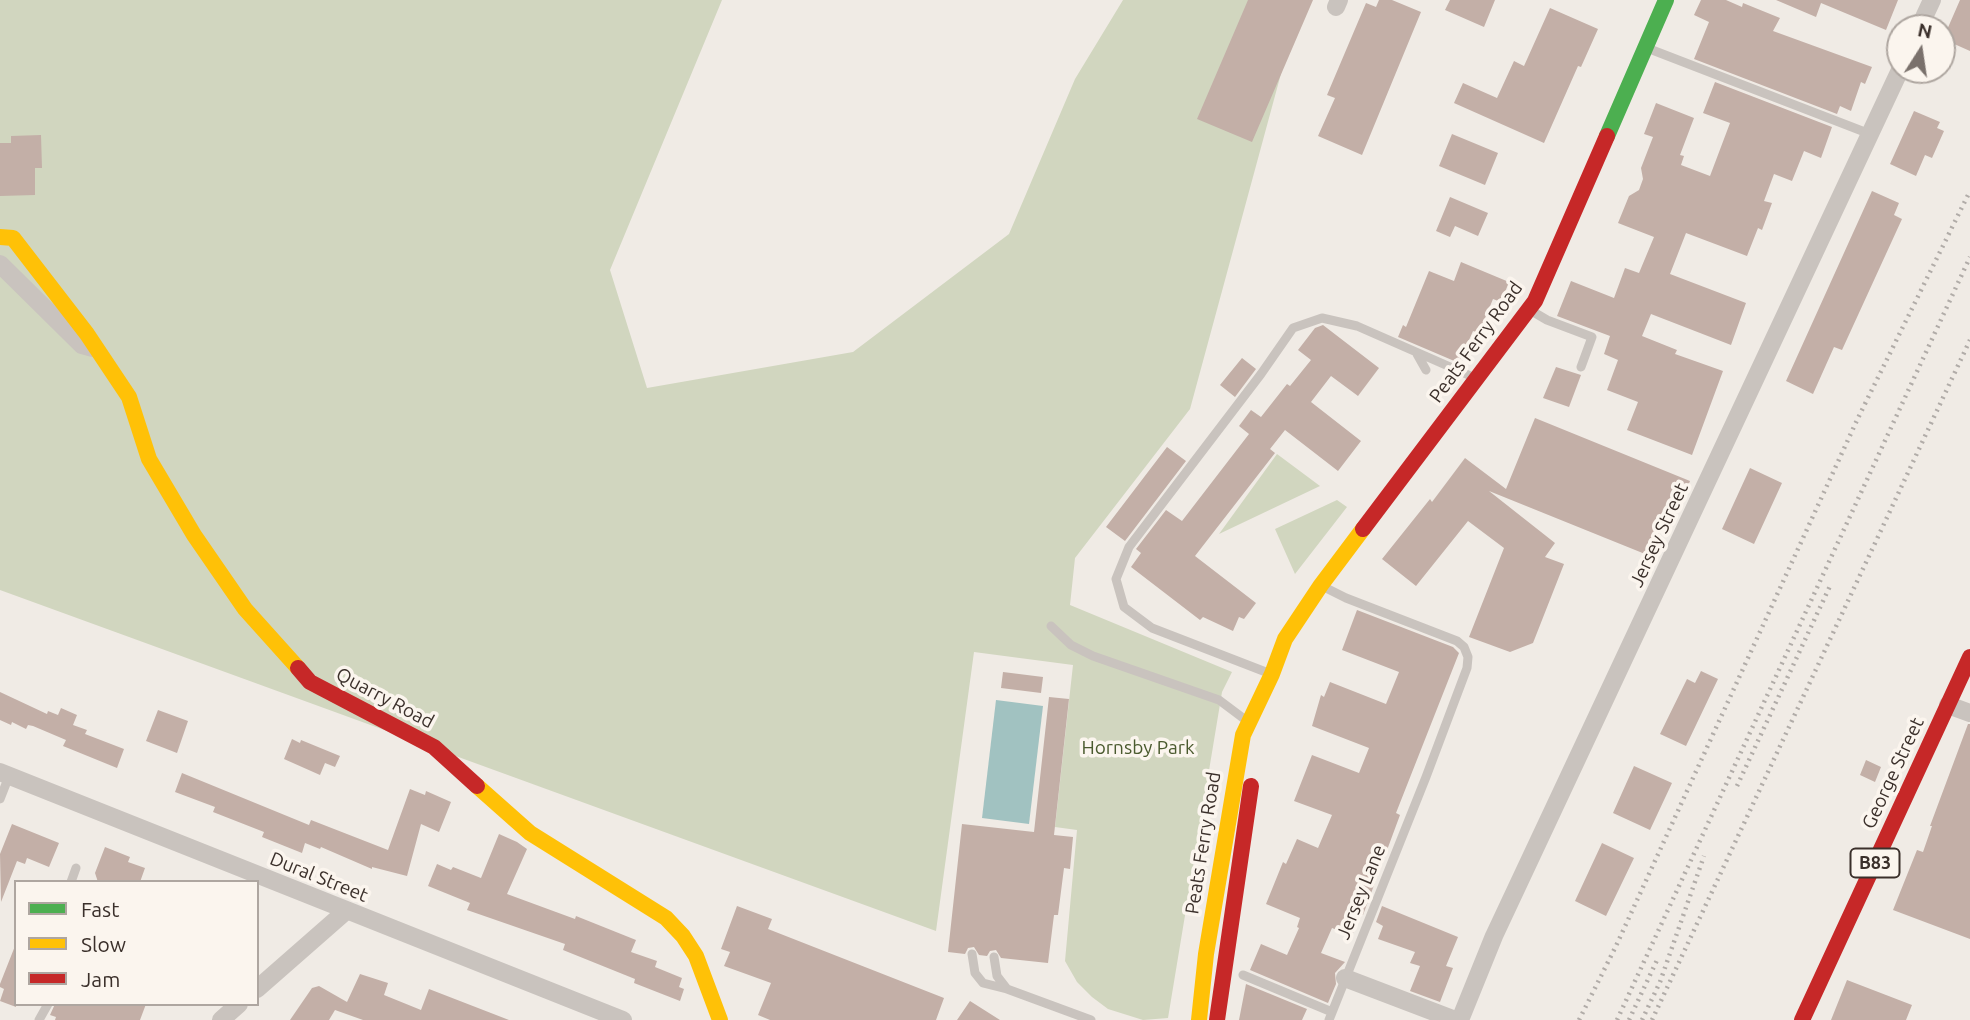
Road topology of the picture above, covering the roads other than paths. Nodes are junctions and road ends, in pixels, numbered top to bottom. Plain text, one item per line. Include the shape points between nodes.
1 (1666, 0) edge
2 (1645, 47) junction
3 (1893, 84) edge
4 (1870, 134) junction
5 (0, 237) edge
6 (0, 264) edge
7 (1529, 310) junction
8 (96, 349) junction
9 (1417, 354) junction
10 (1581, 367) dead end
11 (1426, 370) dead end
12 (1477, 379) junction
13 (1321, 585) junction
14 (1051, 626) dead end
15 (1970, 657) edge
16 (1271, 677) junction
17 (1948, 705) junction
18 (1970, 713) edge
19 (1248, 722) junction
20 (4, 774) edge
21 (0, 799) edge
22 (76, 868) dead end
23 (72, 880) edge
24 (346, 911) junction
25 (972, 954) dead end
26 (994, 957) dead end
27 (1243, 975) dead end
28 (1345, 978) junction
29 (259, 987) edge
30 (1007, 989) junction
31 (237, 1006) edge
32 (1330, 1016) edge
33 (221, 1020) edge
34 (623, 1020) edge
35 (720, 1020) edge
36 (1091, 1020) edge
37 (1199, 1020) edge
38 (1217, 1020) edge
39 (1457, 1020) edge
40 (1802, 1020) edge

1 - 2 main road, Peats Ferry Road
2 - 4 lane
2 - 7 main road, Peats Ferry Road
3 - 4 street, Jersey Street
4 - 39 street, Jersey Street
5 - 8 main road, Quarry Road via 13,238
6 - 8 street, Quarry Road via 82,345
7 - 10 lane via 1592,337
7 - 12 main road, Peats Ferry Road
8 - 35 main road, Quarry Road via 129,397 149,459 194,535 245,609 310,682 434,747 530,833 666,918 696,956
9 - 11 lane
9 - 12 lane
9 - 16 lane via 1357,326 1322,318 1293,328 1129,547 1116,579 1124,607 1152,628
12 - 13 main road, Peats Ferry Road
13 - 16 main road, Peats Ferry Road via 1290,630
13 - 28 lane, Jersey Lane via 1457,641 1468,657 1426,777
14 - 19 lane via 1071,645 1093,656 1219,700
15 - 17 main road, George Street / B83
16 - 19 main road, Peats Ferry Road
16 - 38 main road, Peats Ferry Road via 1257,741
17 - 18 street
17 - 40 main road, George Street / B83
19 - 37 main road, Peats Ferry Road via 1241,741
20 - 21 lane
20 - 24 street, Dural Street
22 - 23 lane
24 - 29 street
24 - 34 street, Dural Street
25 - 30 lane via 978,979
26 - 30 lane via 997,976
27 - 32 lane
28 - 32 lane, Jersey Lane
28 - 39 street
30 - 36 lane
31 - 33 street

